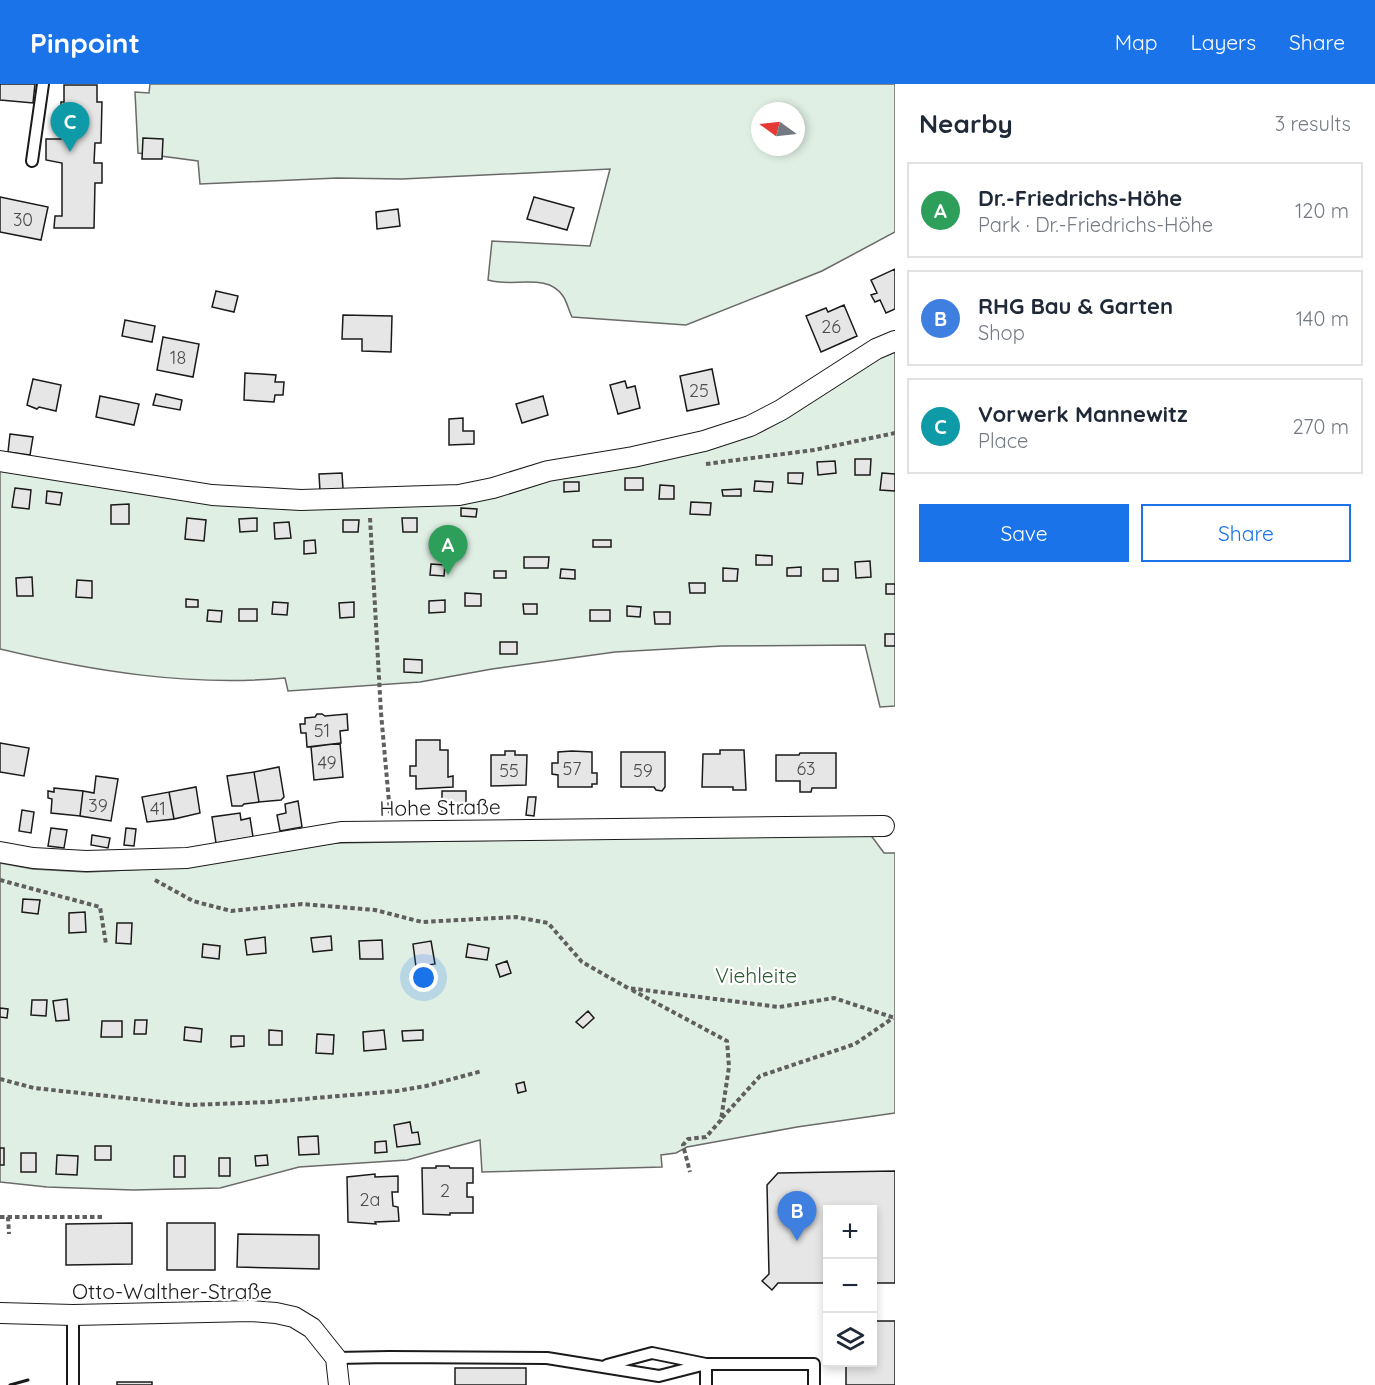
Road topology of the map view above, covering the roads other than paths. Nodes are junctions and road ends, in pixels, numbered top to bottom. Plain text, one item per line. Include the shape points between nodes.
1 (43, 84) edge
2 (32, 161) dead end
3 (895, 340) edge
4 (0, 461) edge
5 (884, 826) dead end
6 (0, 852) edge
7 (0, 1313) edge
8 (73, 1315) junction
9 (336, 1358) junction
10 (706, 1364) junction
11 (603, 1365) junction
12 (73, 1385) edge
13 (339, 1385) edge
14 (706, 1385) edge
15 (814, 1385) edge

1 - 2 lane
3 - 4 street via 750,426 704,441 548,471 459,495 301,500 212,495
5 - 6 street, Hohe Straße via 342,832 187,858 86,861
7 - 8 street, Otto-Walther-Straße
8 - 9 street, Otto-Walther-Straße via 276,1313 294,1317 312,1328
8 - 12 lane
9 - 11 lane via 536,1358
9 - 13 street
10 - 11 lane via 652,1353
10 - 11 lane via 658,1376
10 - 14 lane
10 - 15 lane via 814,1364

